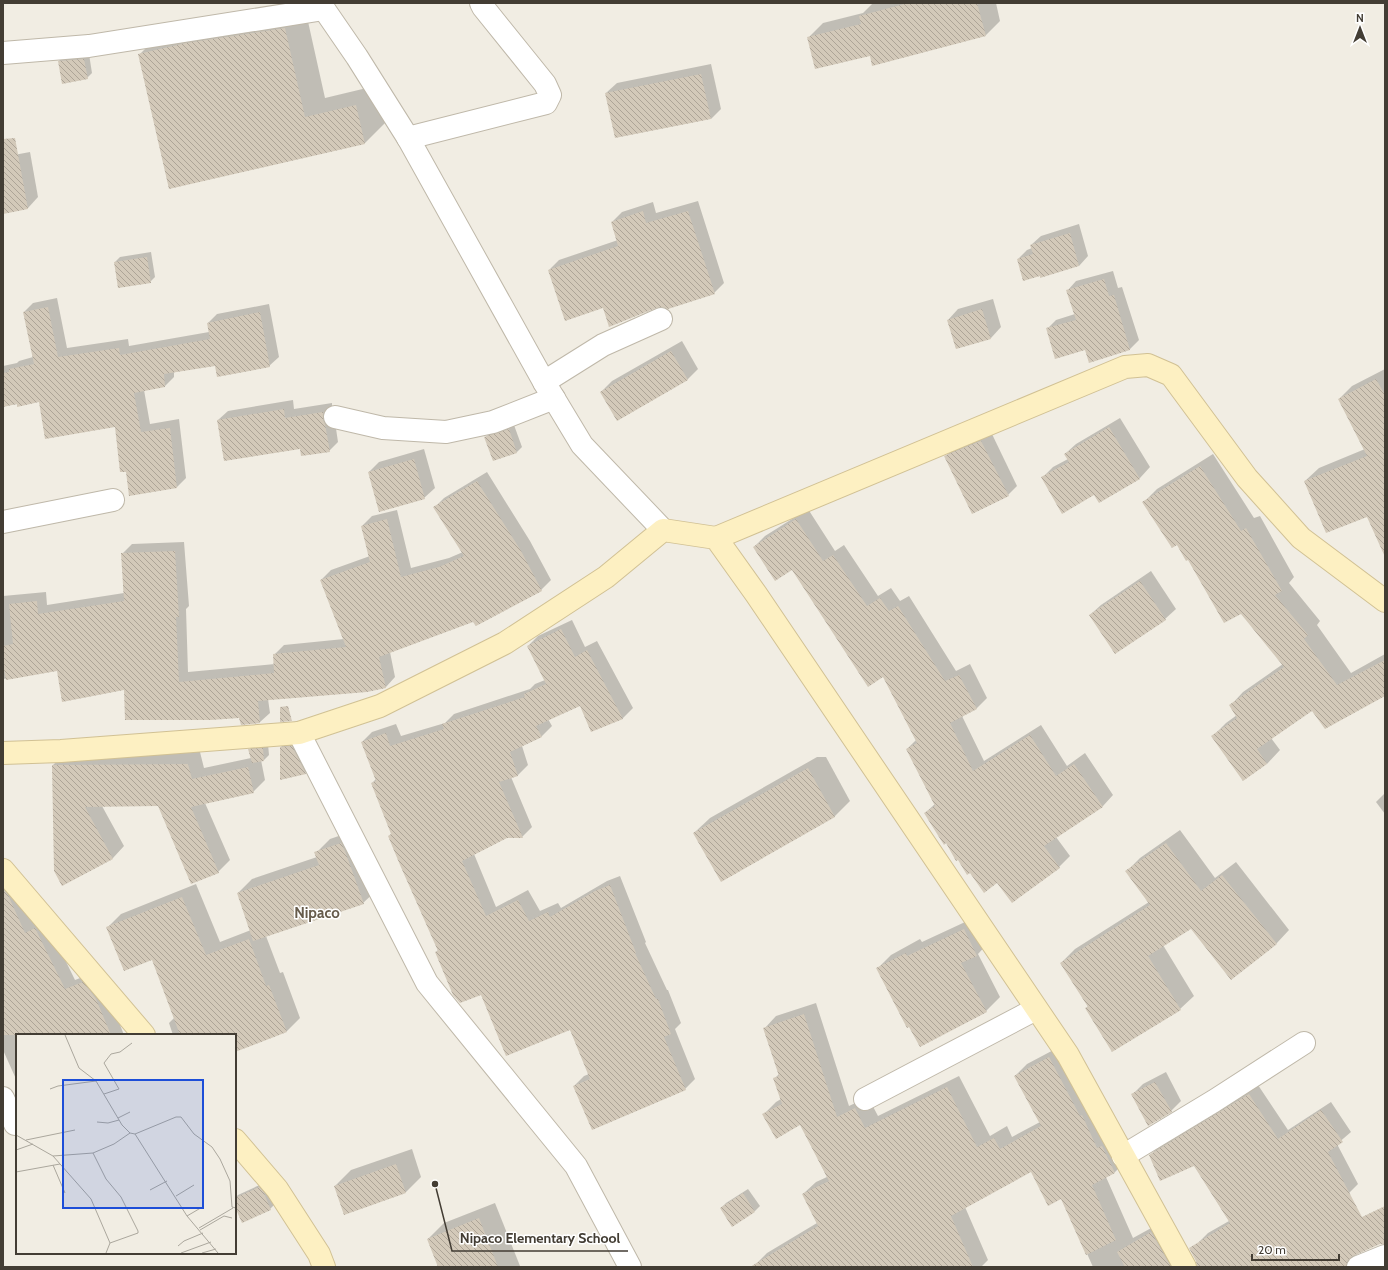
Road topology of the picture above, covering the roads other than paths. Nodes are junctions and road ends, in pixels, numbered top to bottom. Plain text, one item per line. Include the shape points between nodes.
1 (481, 3) edge
2 (320, 6) edge
3 (3, 53) edge
4 (408, 138) junction
5 (661, 319) dead end
6 (549, 390) junction
7 (335, 417) dead end
8 (113, 500) dead end
9 (3, 522) edge
10 (663, 530) junction
11 (716, 538) junction
12 (1385, 601) edge
13 (299, 733) junction
14 (3, 753) edge
15 (3, 870) edge
16 (1036, 1009) junction
17 (143, 1034) edge
18 (1304, 1043) dead end
19 (3, 1098) edge
20 (865, 1099) dead end
21 (14, 1124) dead end
22 (236, 1141) edge
23 (1123, 1156) junction
24 (1385, 1256) edge
25 (324, 1267) edge
26 (630, 1267) edge
27 (1185, 1267) edge
28 (1358, 1267) edge

1 - 4 street via 545,84 550,95 546,103
2 - 3 street via 89,46
2 - 4 street via 358,57
4 - 6 street
5 - 6 street via 603,345
6 - 7 street via 493,422 446,432 383,428
6 - 10 street via 582,445
8 - 9 street
10 - 11 street
10 - 13 street via 606,577 505,643 380,706
11 - 12 street via 1125,367 1148,365 1171,375 1247,478 1301,538
11 - 16 street
13 - 14 street
13 - 26 street via 427,983 576,1166
15 - 17 street
16 - 20 street
16 - 23 street via 1068,1055
18 - 23 street
19 - 21 street
22 - 25 street via 277,1189 319,1254
23 - 27 street
24 - 28 street

